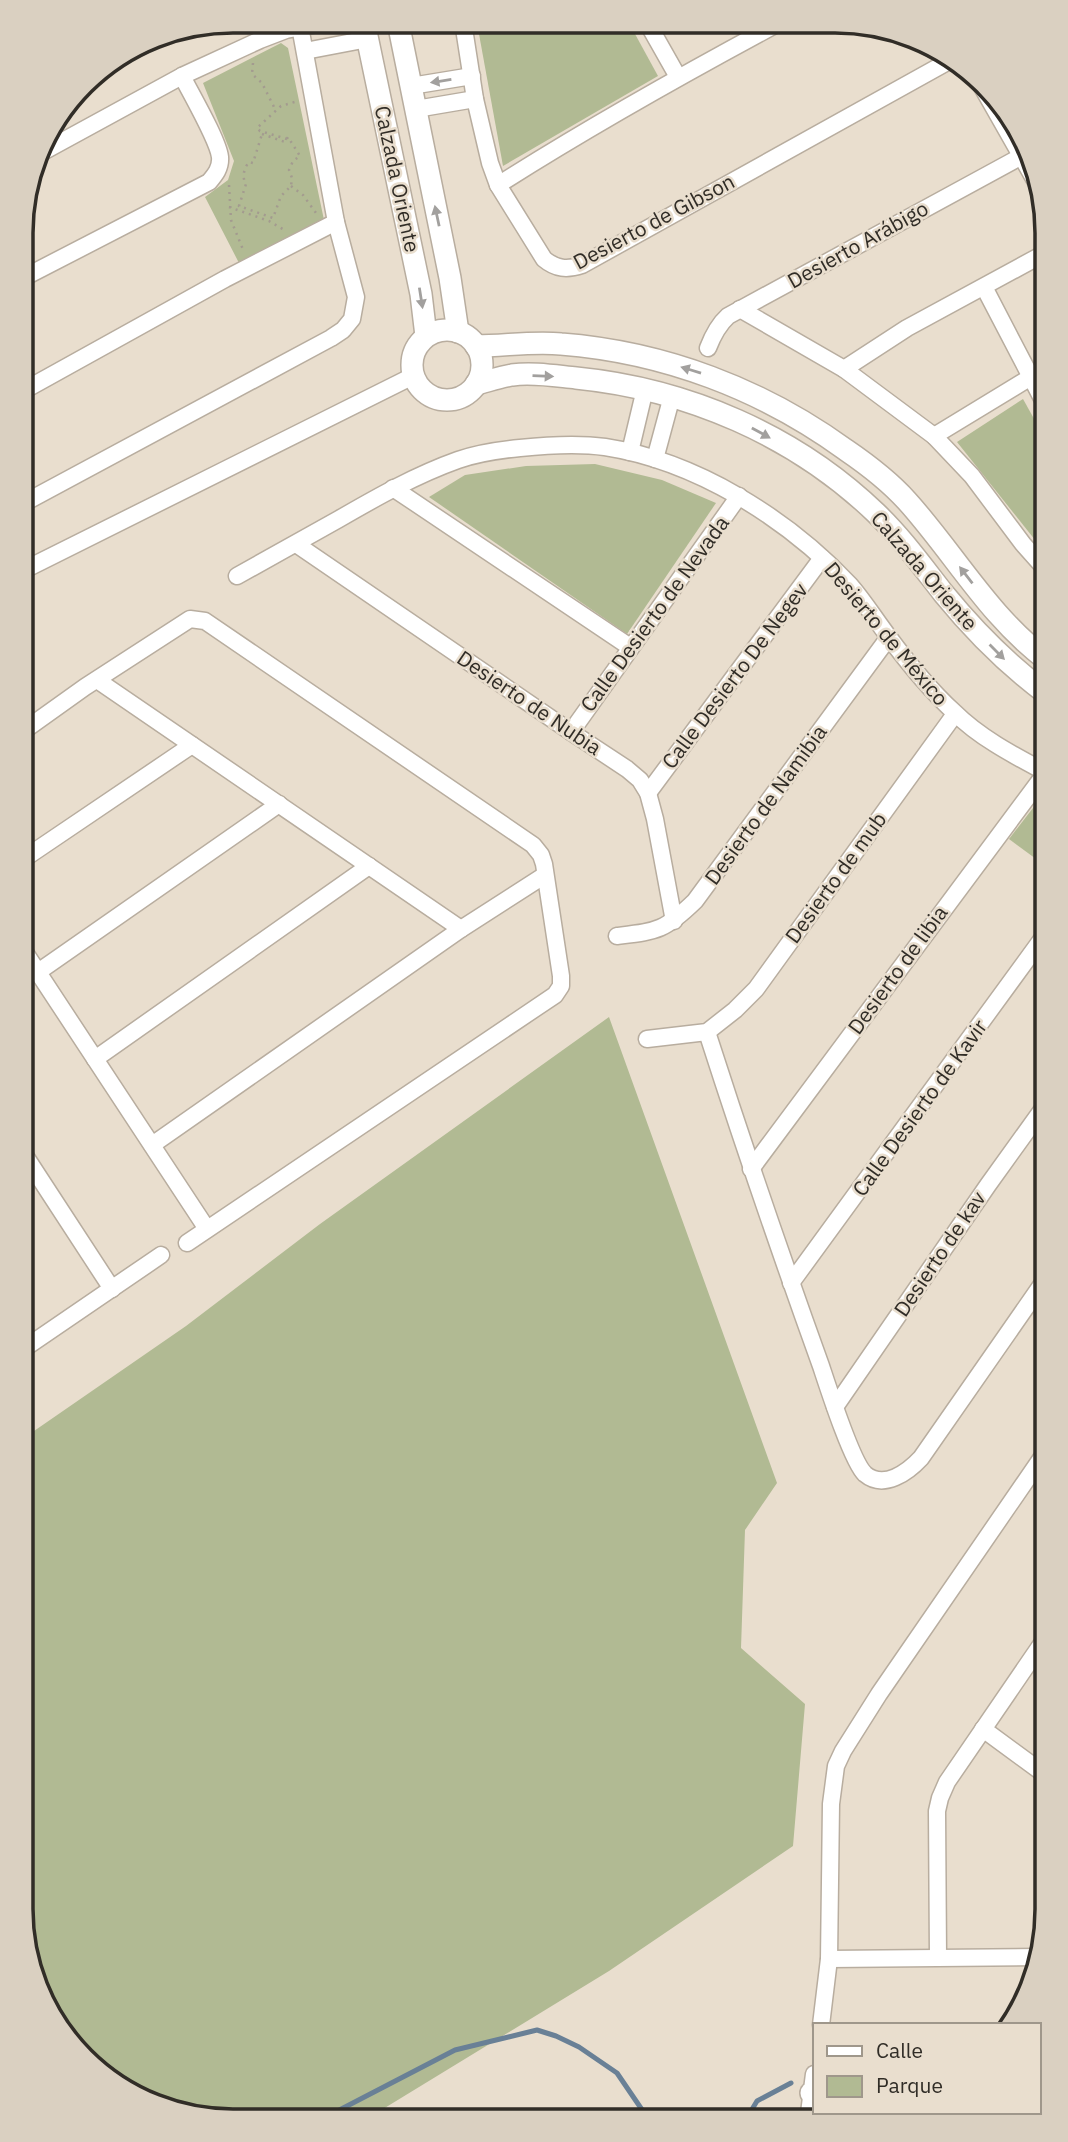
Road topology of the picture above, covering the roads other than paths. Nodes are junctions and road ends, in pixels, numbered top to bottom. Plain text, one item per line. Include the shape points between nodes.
1 (278, 33) edge
2 (302, 33) edge
3 (357, 33) edge
4 (367, 33) edge
5 (400, 33) edge
6 (465, 33) edge
7 (653, 33) edge
8 (760, 33) edge
9 (305, 51) junction
10 (942, 65) edge
11 (182, 76) junction
12 (472, 76) junction
13 (678, 77) junction
14 (411, 86) junction
15 (379, 91) junction
16 (475, 99) junction
17 (416, 109) junction
18 (384, 114) junction
19 (54, 145) edge
20 (1019, 158) edge
21 (498, 185) junction
22 (331, 224) junction
23 (1035, 259) edge
24 (34, 272) edge
25 (984, 287) junction
26 (740, 309) junction
27 (458, 332) junction
28 (426, 336) junction
29 (476, 346) junction
30 (708, 348) dead end
31 (844, 369) junction
32 (413, 376) junction
33 (1031, 377) junction
34 (476, 384) junction
35 (34, 385) edge
36 (1035, 385) edge
37 (645, 389) junction
38 (747, 391) junction
39 (671, 396) junction
40 (734, 418) junction
41 (934, 436) junction
42 (630, 452) junction
43 (655, 459) junction
44 (393, 488) junction
45 (739, 496) junction
46 (34, 498) edge
47 (296, 544) junction
48 (1035, 557) edge
49 (822, 558) junction
50 (34, 565) edge
51 (237, 576) dead end
52 (889, 638) junction
53 (630, 647) junction
54 (1035, 650) edge
55 (97, 680) junction
56 (1035, 685) edge
57 (955, 713) junction
58 (34, 724) edge
59 (571, 732) junction
60 (192, 745) junction
61 (1035, 765) edge
62 (1035, 789) edge
63 (648, 793) junction
64 (279, 804) junction
65 (34, 852) edge
66 (369, 866) junction
67 (545, 875) junction
68 (674, 921) junction
69 (461, 929) junction
70 (617, 936) dead end
71 (1035, 949) edge
72 (34, 965) edge
73 (38, 972) junction
74 (706, 1032) junction
75 (648, 1039) dead end
76 (95, 1059) junction
77 (1034, 1120) edge
78 (152, 1144) junction
79 (33, 1169) edge
80 (751, 1169) junction
81 (208, 1229) junction
82 (187, 1243) dead end
83 (161, 1255) dead end
84 (791, 1283) junction
85 (112, 1289) junction
86 (1034, 1295) edge
87 (33, 1338) edge
88 (835, 1407) junction
89 (1034, 1468) edge
90 (1034, 1656) edge
91 (984, 1728) junction
92 (1034, 1767) edge
93 (938, 1957) junction
94 (1028, 1957) edge
95 (830, 1959) junction
96 (821, 2023) edge

1 - 11 street
2 - 9 street
3 - 9 street
4 - 15 street, Calzada Oriente
5 - 14 street, Calzada Oriente
6 - 12 street, Desierto de Gibson
7 - 13 street
8 - 13 street
9 - 22 street
10 - 21 street, Desierto de Gibson via 571,269 544,259
11 - 19 street
11 - 24 street via 217,147 220,157 215,175
12 -> 14 street
12 - 16 street, Desierto de Gibson
13 - 21 street
14 - 15 street
14 - 17 street, Calzada Oriente
15 - 18 street, Calzada Oriente
16 - 17 street
16 - 21 street, Desierto de Gibson
17 - 18 street
27 -> 17 street, Calzada Oriente
18 -> 28 street, Calzada Oriente
20 - 26 street, Desierto Arábigo
22 - 35 street
22 - 46 street via 356,297 352,319 343,330
23 - 25 street
25 - 31 street via 907,328
25 - 33 street
26 - 30 street, Desierto Arábigo via 720,323
26 - 31 street
27 - 28 street via 436,331
27 - 29 street
28 - 32 street via 413,354
29 - 34 street via 482,365
38 -> 29 street, Calzada Oriente via 698,371 613,349 558,343
31 - 41 street
32 - 34 street via 426,393 447,400 459,398
32 - 50 street
33 - 36 street
33 - 41 street
34 -> 37 street, Calzada Oriente via 514,375 549,376
37 - 39 street, Calzada Oriente
37 - 42 street
38 - 40 street
54 -> 38 street, Calzada Oriente via 1000,616 905,499 875,471 798,418
39 - 40 street, Calzada Oriente
39 - 43 street
40 -> 56 street, Calzada Oriente via 834,477 875,512 981,637
41 - 48 street via 972,476
42 - 43 street, Desierto de México
42 - 44 street, Desierto de México via 568,445 499,450 459,460
43 - 45 street, Desierto de México
44 - 47 street, Desierto de México
44 - 53 street
45 - 49 street, Desierto de México
45 - 53 street, Calle Desierto de Nevada
47 - 51 street, Desierto de México
47 - 59 street, Desierto de Nubia
49 - 52 street, Desierto de México
49 - 63 street, Calle Desierto De Negev
52 - 57 street, Desierto de México
52 - 68 street, Desierto de Namibia via 716,874
53 - 59 street, Calle Desierto de Nevada
55 - 58 street
55 - 60 street
55 - 67 street via 190,619 205,621 533,845 541,855
57 - 61 street, Desierto de México via 989,740
57 - 74 street, Desierto de mub via 756,989
59 - 63 street, Desierto de Nubia via 627,769
60 - 64 street
60 - 65 street
62 - 80 street, Desierto de libia
63 - 68 street
64 - 66 street
64 - 73 street
66 - 69 street
66 - 76 street
67 - 69 street
67 - 81 street via 561,976 555,995
68 - 70 street, Desierto de Namibia via 659,930
69 - 78 street
71 - 84 street, Calle Desierto de Kavir
72 - 73 street
73 - 76 street
74 - 75 street
74 - 80 street
76 - 78 street
77 - 88 street, Desierto de kav
78 - 81 street
79 - 85 street
80 - 84 street
81 - 82 street
83 - 85 street
84 - 88 street
85 - 87 street
86 - 88 street via 921,1458 899,1476 867,1476
89 - 95 street via 879,1694 836,1766 831,1804
90 - 91 street
91 - 92 street
91 - 93 street via 947,1782 937,1811
93 - 94 street
93 - 95 street
95 - 96 street

